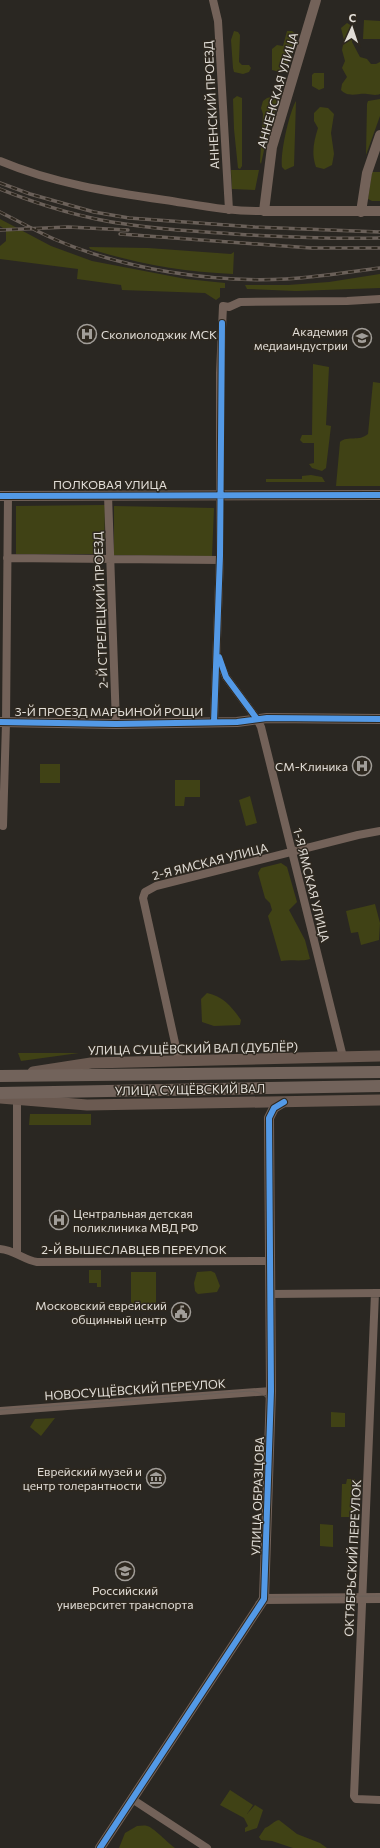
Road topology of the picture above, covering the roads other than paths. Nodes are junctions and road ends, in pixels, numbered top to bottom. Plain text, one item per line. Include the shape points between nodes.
1 (213, 0) edge
2 (316, 0) edge
3 (380, 135) edge
4 (376, 155) edge
5 (0, 161) edge
6 (229, 210) junction
7 (264, 211) junction
8 (380, 211) edge
9 (361, 212) junction
10 (380, 299) edge
11 (108, 495) junction
12 (220, 495) junction
13 (380, 495) edge
14 (4, 496) edge
15 (7, 558) junction
16 (110, 558) junction
17 (220, 560) junction
18 (217, 652) junction
19 (380, 719) edge
20 (258, 720) junction
21 (214, 722) junction
22 (3, 723) edge
23 (116, 724) junction
24 (3, 826) dead end
25 (380, 831) edge
26 (292, 853) junction
27 (380, 1056) edge
28 (343, 1057) junction
29 (179, 1061) junction
30 (380, 1072) edge
31 (4, 1076) edge
32 (380, 1086) edge
33 (0, 1093) edge
34 (0, 1098) edge
35 (17, 1100) junction
36 (380, 1100) edge
37 (253, 1102) junction
38 (284, 1102) junction
39 (269, 1118) junction
40 (0, 1249) edge
41 (17, 1254) junction
42 (271, 1261) junction
43 (377, 1293) edge
44 (271, 1294) junction
45 (271, 1391) junction
46 (0, 1411) edge
47 (362, 1598) junction
48 (380, 1598) edge
49 (264, 1599) junction
50 (132, 1799) junction
51 (380, 1800) edge
52 (100, 1848) edge
53 (207, 1848) edge

1 - 6 street, АННЕНСКИЙ ПРОЕЗД via 218,21
2 - 7 street, АННЕНСКАЯ УЛИЦА via 272,147
3 - 4 street
4 - 9 street via 367,173
5 - 6 street via 48,178 110,192
6 - 7 street
7 - 9 street
8 - 9 street
10 - 12 street via 240,302 229,307 223,306
11 - 12 street, ПОЛКОВАЯ УЛИЦА
11 - 14 street, ПОЛКОВАЯ УЛИЦА
11 - 16 street, 2-Й СТРЕЛЕЦКИЙ ПРОЕЗД
12 - 13 street, ПОЛКОВАЯ УЛИЦА
12 - 17 street
14 - 15 street
15 - 16 street
15 - 22 street
16 - 17 street
16 - 23 street, 2-Й СТРЕЛЕЦКИЙ ПРОЕЗД
17 - 18 street
18 - 20 street via 226,677
18 - 21 street
19 - 20 street, 3-Й ПРОЕЗД МАРЬИНОЙ РОЩИ
20 - 21 street, 3-Й ПРОЕЗД МАРЬИНОЙ РОЩИ
20 - 26 street, 1-Я ЯМСКАЯ УЛИЦА
21 - 23 street, 3-Й ПРОЕЗД МАРЬИНОЙ РОЩИ
22 - 23 street, 3-Й ПРОЕЗД МАРЬИНОЙ РОЩИ
22 - 24 street
25 - 26 street, 2-Я ЯМСКАЯ УЛИЦА
26 - 28 street, 1-Я ЯМСКАЯ УЛИЦА
26 - 29 street, 2-Я ЯМСКАЯ УЛИЦА via 156,886 143,894
27 - 28 main road, УЛИЦА СУЩЁВСКИЙ ВАЛ (ДУБЛЁР)
28 - 29 main road, УЛИЦА СУЩЁВСКИЙ ВАЛ (ДУБЛЁР)
29 - 31 main road, УЛИЦА СУЩЁВСКИЙ ВАЛ (ДУБЛЁР) via 80,1064
30 - 31 main road, УЛИЦА СУЩЁВСКИЙ ВАЛ
32 - 33 main road, УЛИЦА СУЩЁВСКИЙ ВАЛ
34 - 35 main road
35 - 37 main road via 87,1105
35 - 41 street
36 - 38 main road
37 - 38 main road
37 - 39 street via 264,1108
38 - 39 street via 274,1108
39 - 42 street, УЛИЦА ОБРАЗЦОВА
40 - 41 street, 2-Й ВЫШЕСЛАВЦЕВ ПЕРЕУЛОК
41 - 42 street, 2-Й ВЫШЕСЛАВЦЕВ ПЕРЕУЛОК via 37,1262
42 - 44 street, УЛИЦА ОБРАЗЦОВА
43 - 44 street
43 - 47 street, ОКТЯБРЬСКИЙ ПЕРЕУЛОК
44 - 45 street, УЛИЦА ОБРАЗЦОВА
45 - 46 street, НОВОСУЩЁВСКИЙ ПЕРЕУЛОК
45 - 49 street, УЛИЦА ОБРАЗЦОВА
47 - 48 street
47 - 49 street
47 - 51 street, ОКТЯБРЬСКИЙ ПЕРЕУЛОК via 354,1796 356,1799
49 - 50 street
50 - 52 street
50 - 53 street

